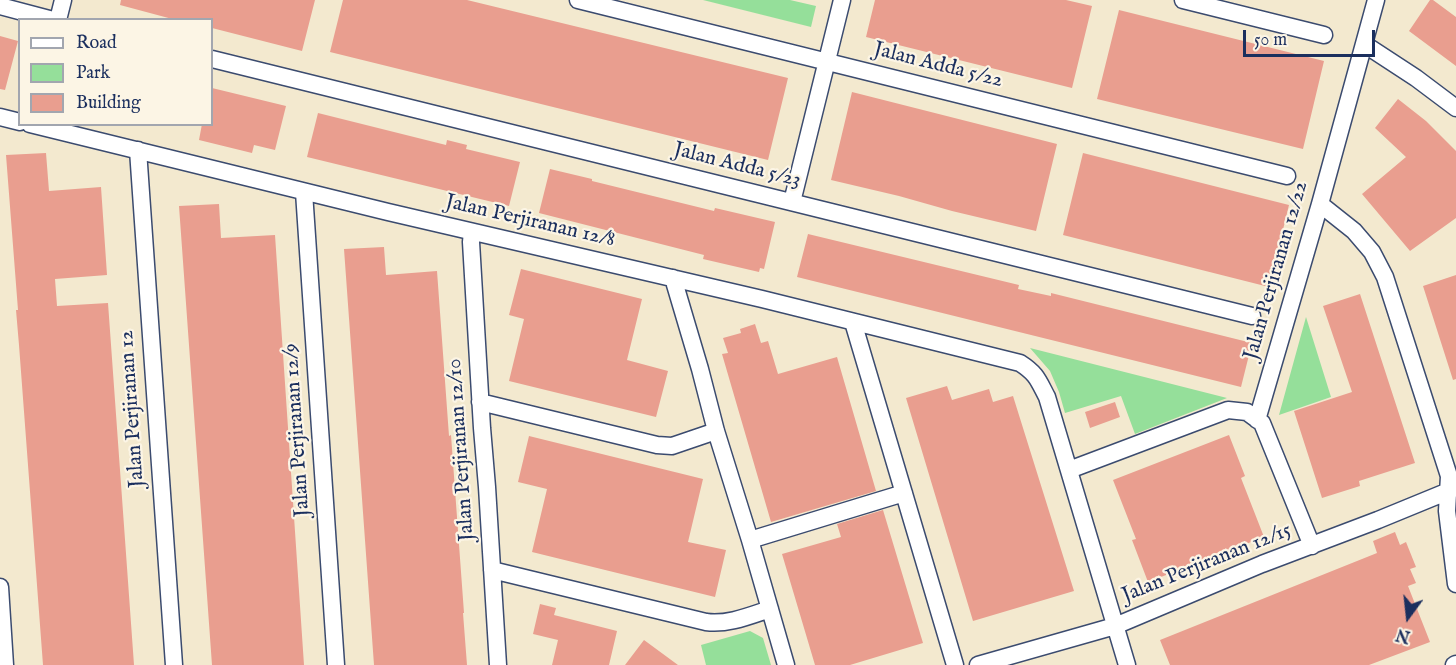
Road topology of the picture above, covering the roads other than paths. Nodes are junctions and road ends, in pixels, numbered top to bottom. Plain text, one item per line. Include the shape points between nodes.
1 (63, 0) edge
2 (578, 0) edge
3 (842, 0) edge
4 (1183, 0) edge
5 (1376, 0) edge
6 (0, 6) edge
7 (48, 18) edge
8 (57, 18) edge
9 (1324, 35) dead end
10 (1364, 44) junction
11 (213, 59) edge
12 (826, 62) junction
13 (1456, 108) edge
14 (0, 117) edge
15 (18, 122) edge
16 (38, 126) edge
17 (138, 150) junction
18 (1287, 176) dead end
19 (304, 192) junction
20 (792, 202) junction
21 (1320, 204) junction
22 (472, 231) junction
23 (673, 278) junction
24 (1252, 316) dead end
25 (853, 322) junction
26 (480, 402) junction
27 (1257, 420) junction
28 (716, 431) junction
29 (1069, 470) junction
30 (1452, 489) edge
31 (903, 493) junction
32 (750, 540) junction
33 (1312, 546) junction
34 (492, 570) junction
35 (1456, 584) edge
36 (0, 587) edge
37 (770, 609) junction
38 (1115, 626) junction
39 (5, 665) edge
40 (174, 665) edge
41 (336, 665) edge
42 (498, 665) edge
43 (786, 665) edge
44 (955, 665) edge
45 (978, 665) edge
46 (1126, 665) edge

1 - 8 street
2 - 12 street, Jalan Adda 5/22
3 - 12 street
4 - 9 street
5 - 10 street, Jalan Perjiranan 12/22
6 - 7 street
10 - 13 street
10 - 21 street, Jalan Perjiranan 12/22
11 - 20 street, Jalan Adda 5/23
12 - 18 street, Jalan Adda 5/22
12 - 20 street
14 - 15 street
16 - 17 street, Jalan Perjiranan 12/8
17 - 19 street, Jalan Perjiranan 12/8
17 - 40 street, Jalan Perjiranan 12
19 - 22 street, Jalan Perjiranan 12/8
19 - 41 street, Jalan Perjiranan 12/9
20 - 24 street, Jalan Adda 5/23
21 - 27 street, Jalan Perjiranan 12/22
21 - 30 street via 1354,231 1372,252 1385,277
22 - 23 street, Jalan Perjiranan 12/8
22 - 26 street, Jalan Perjiranan 12/10
23 - 25 street, Jalan Perjiranan 12/8
23 - 28 street
25 - 29 street, Jalan Perjiranan 12/8 via 1020,363 1037,377 1047,397
25 - 31 street
26 - 28 street via 657,445 672,446
26 - 34 street, Jalan Perjiranan 12/10
27 - 29 street via 1247,412 1228,410
27 - 33 street via 1262,423
28 - 32 street
29 - 38 street
30 - 33 street, Jalan Perjiranan 12/15
30 - 35 street via 1447,511
31 - 32 street
31 - 44 street
32 - 37 street
33 - 38 street, Jalan Perjiranan 12/15
34 - 37 street via 717,624
34 - 42 street, Jalan Perjiranan 12/10
36 - 39 street
37 - 43 street
38 - 45 street, Jalan Perjiranan 12/15
38 - 46 street

